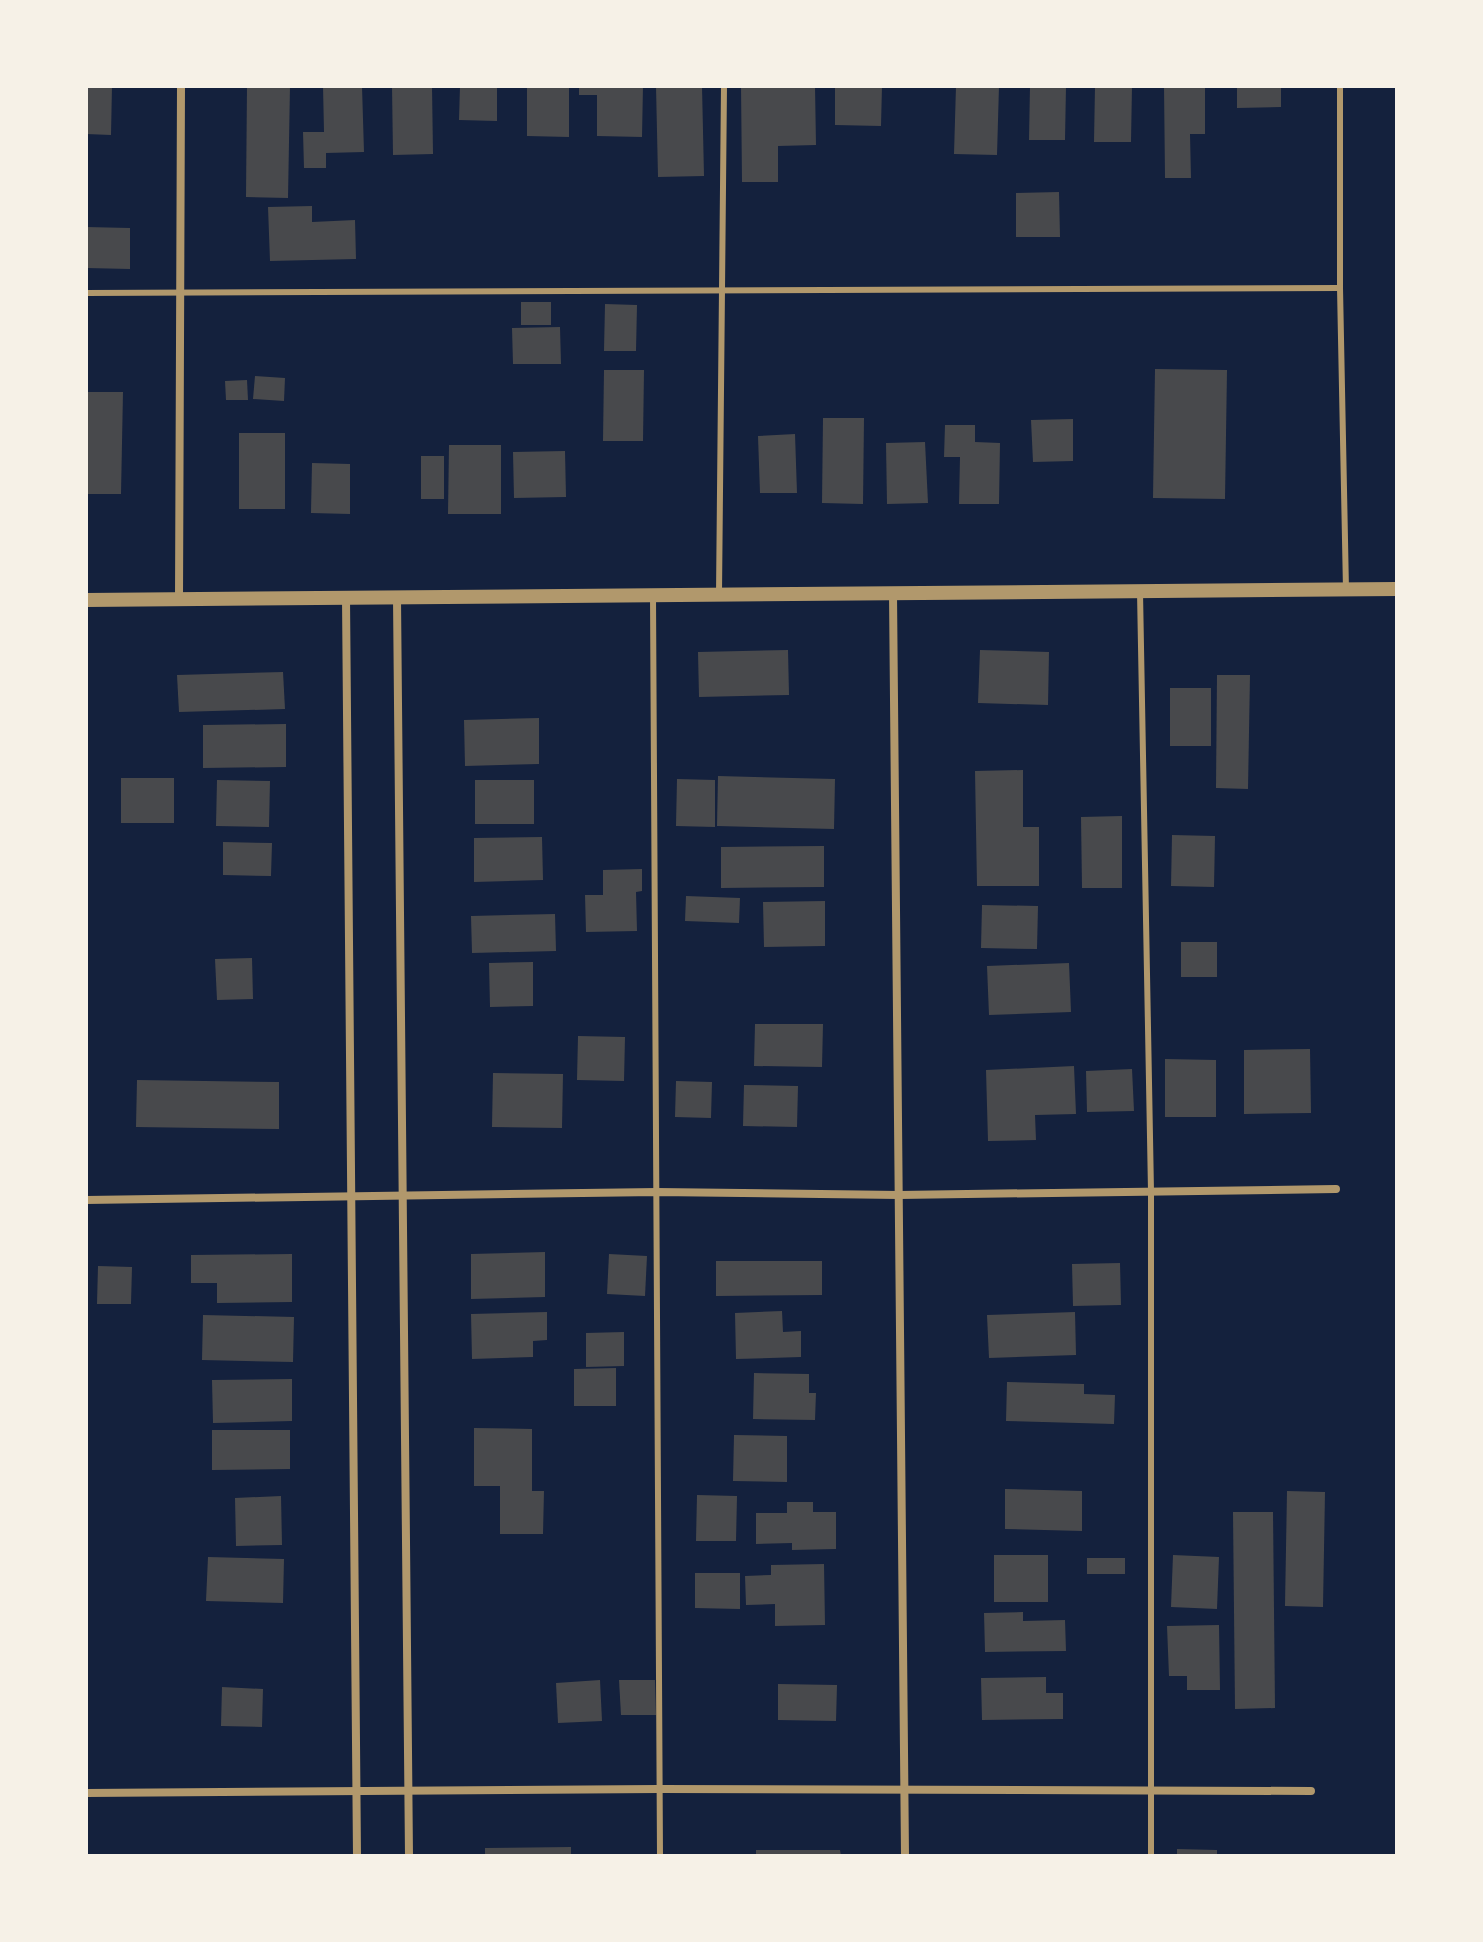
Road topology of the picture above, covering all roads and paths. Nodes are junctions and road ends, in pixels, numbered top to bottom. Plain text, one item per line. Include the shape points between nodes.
1 (181, 86) edge
2 (724, 86) edge
3 (1340, 86) edge
4 (1340, 288) junction
5 (722, 290) junction
6 (86, 293) edge
7 (180, 293) junction
8 (1397, 589) edge
9 (1346, 590) junction
10 (1140, 592) junction
11 (893, 594) junction
12 (653, 596) junction
13 (719, 596) junction
14 (346, 598) junction
15 (397, 598) junction
16 (179, 599) junction
17 (86, 600) edge
18 (1336, 1189) dead end
19 (1151, 1191) junction
20 (657, 1192) junction
21 (899, 1195) junction
22 (351, 1196) junction
23 (402, 1196) junction
24 (86, 1200) edge
25 (659, 1789) junction
26 (357, 1791) junction
27 (408, 1791) junction
28 (904, 1791) junction
29 (1311, 1791) dead end
30 (1151, 1792) junction
31 (86, 1793) edge
32 (357, 1856) edge
33 (409, 1856) edge
34 (660, 1856) edge
35 (905, 1856) edge
36 (1151, 1856) edge

1 - 7 street
2 - 5 lane
3 - 4 lane
4 - 5 lane
4 - 9 lane
5 - 7 lane
5 - 13 lane
6 - 7 lane
7 - 16 street
8 - 9 street
9 - 10 street
10 - 11 street
10 - 19 lane
11 - 13 street
11 - 21 street
12 - 13 street
12 - 15 street
12 - 20 lane
14 - 15 street
14 - 16 street
14 - 22 street
15 - 23 street
16 - 17 street
18 - 19 street
19 - 21 street
19 - 30 lane
20 - 21 street
20 - 23 street
20 - 25 lane
21 - 28 street
22 - 23 street
22 - 24 street
22 - 26 street
23 - 27 street
25 - 27 street
25 - 28 street
25 - 34 lane
26 - 27 street
26 - 31 street
26 - 32 street
27 - 33 street
28 - 30 street
28 - 35 street
29 - 30 street
30 - 36 lane

